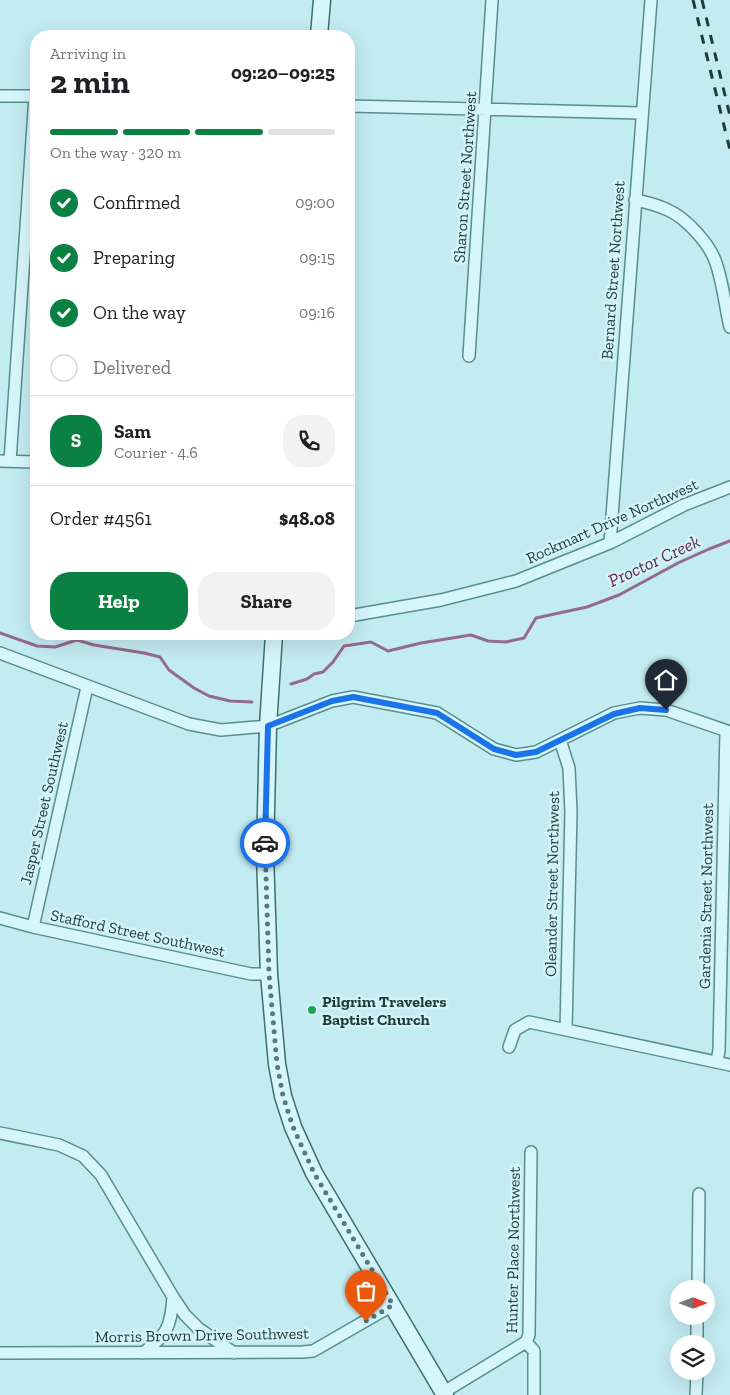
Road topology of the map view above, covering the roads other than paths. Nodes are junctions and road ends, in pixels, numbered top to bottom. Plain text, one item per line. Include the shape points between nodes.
1 (322, 0) edge
2 (492, 0) edge
3 (651, 0) edge
4 (320, 30) edge
5 (0, 96) edge
6 (30, 96) edge
7 (355, 106) edge
8 (485, 110) junction
9 (641, 113) junction
10 (30, 167) edge
11 (635, 200) junction
12 (730, 327) edge
13 (469, 356) dead end
14 (5, 461) edge
15 (30, 462) edge
16 (730, 487) edge
17 (610, 542) junction
18 (355, 615) edge
19 (274, 640) edge
20 (0, 653) edge
21 (87, 687) junction
22 (268, 726) junction
23 (728, 731) edge
24 (560, 740) junction
25 (0, 918) edge
26 (32, 927) junction
27 (269, 974) junction
28 (566, 1030) junction
29 (509, 1047) dead end
30 (717, 1062) junction
31 (730, 1065) edge
32 (0, 1133) edge
33 (531, 1152) dead end
34 (698, 1194) dead end
35 (698, 1280) edge
36 (173, 1297) junction
37 (393, 1305) junction
38 (526, 1342) junction
39 (144, 1353) junction
40 (234, 1353) junction
41 (0, 1354) edge
42 (697, 1380) edge
43 (444, 1394) edge
44 (534, 1395) edge
45 (696, 1395) edge

1 - 4 main road
2 - 8 street, Sharon Street Northwest
3 - 9 street, Bernard Street Northwest
5 - 6 street
7 - 8 street
8 - 9 street
8 - 13 street, Sharon Street Northwest
9 - 11 street, Bernard Street Northwest
10 - 14 street
11 - 12 street via 670,210 707,244 716,262
11 - 17 street, Bernard Street Northwest
14 - 15 street
16 - 17 street, Rockmart Drive Northwest via 684,505
17 - 18 street, Rockmart Drive Northwest via 516,580 441,600
19 - 22 main road
20 - 21 street
21 - 22 street via 188,724 221,730
21 - 26 street, Jasper Street Southwest
22 - 24 street via 332,701 353,697 437,713 494,749 516,755 536,752
22 - 27 main road via 265,854
23 - 24 street via 666,710 640,708 614,714
23 - 30 street, Gardenia Street Northwest via 720,1050
24 - 28 street, Oleander Street Northwest via 569,768 571,812
25 - 26 street, Stafford Street Southwest
26 - 27 street, Stafford Street Southwest via 251,974
27 - 37 main road via 277,1064 293,1127 314,1173
28 - 29 street via 529,1022 515,1030
28 - 30 street
30 - 31 street
32 - 36 street via 59,1144 84,1156 101,1175
33 - 38 street, Hunter Place Northwest via 529,1335
34 - 35 street
36 - 39 street via 167,1330
36 - 40 street via 198,1328
37 - 40 street, Morris Brown Drive Southwest via 313,1351
37 - 43 main road
38 - 43 street, Hunter Place Northwest
38 - 44 street via 534,1351
39 - 40 street, Morris Brown Drive Southwest
39 - 41 street, Morris Brown Drive Southwest
42 - 45 street

